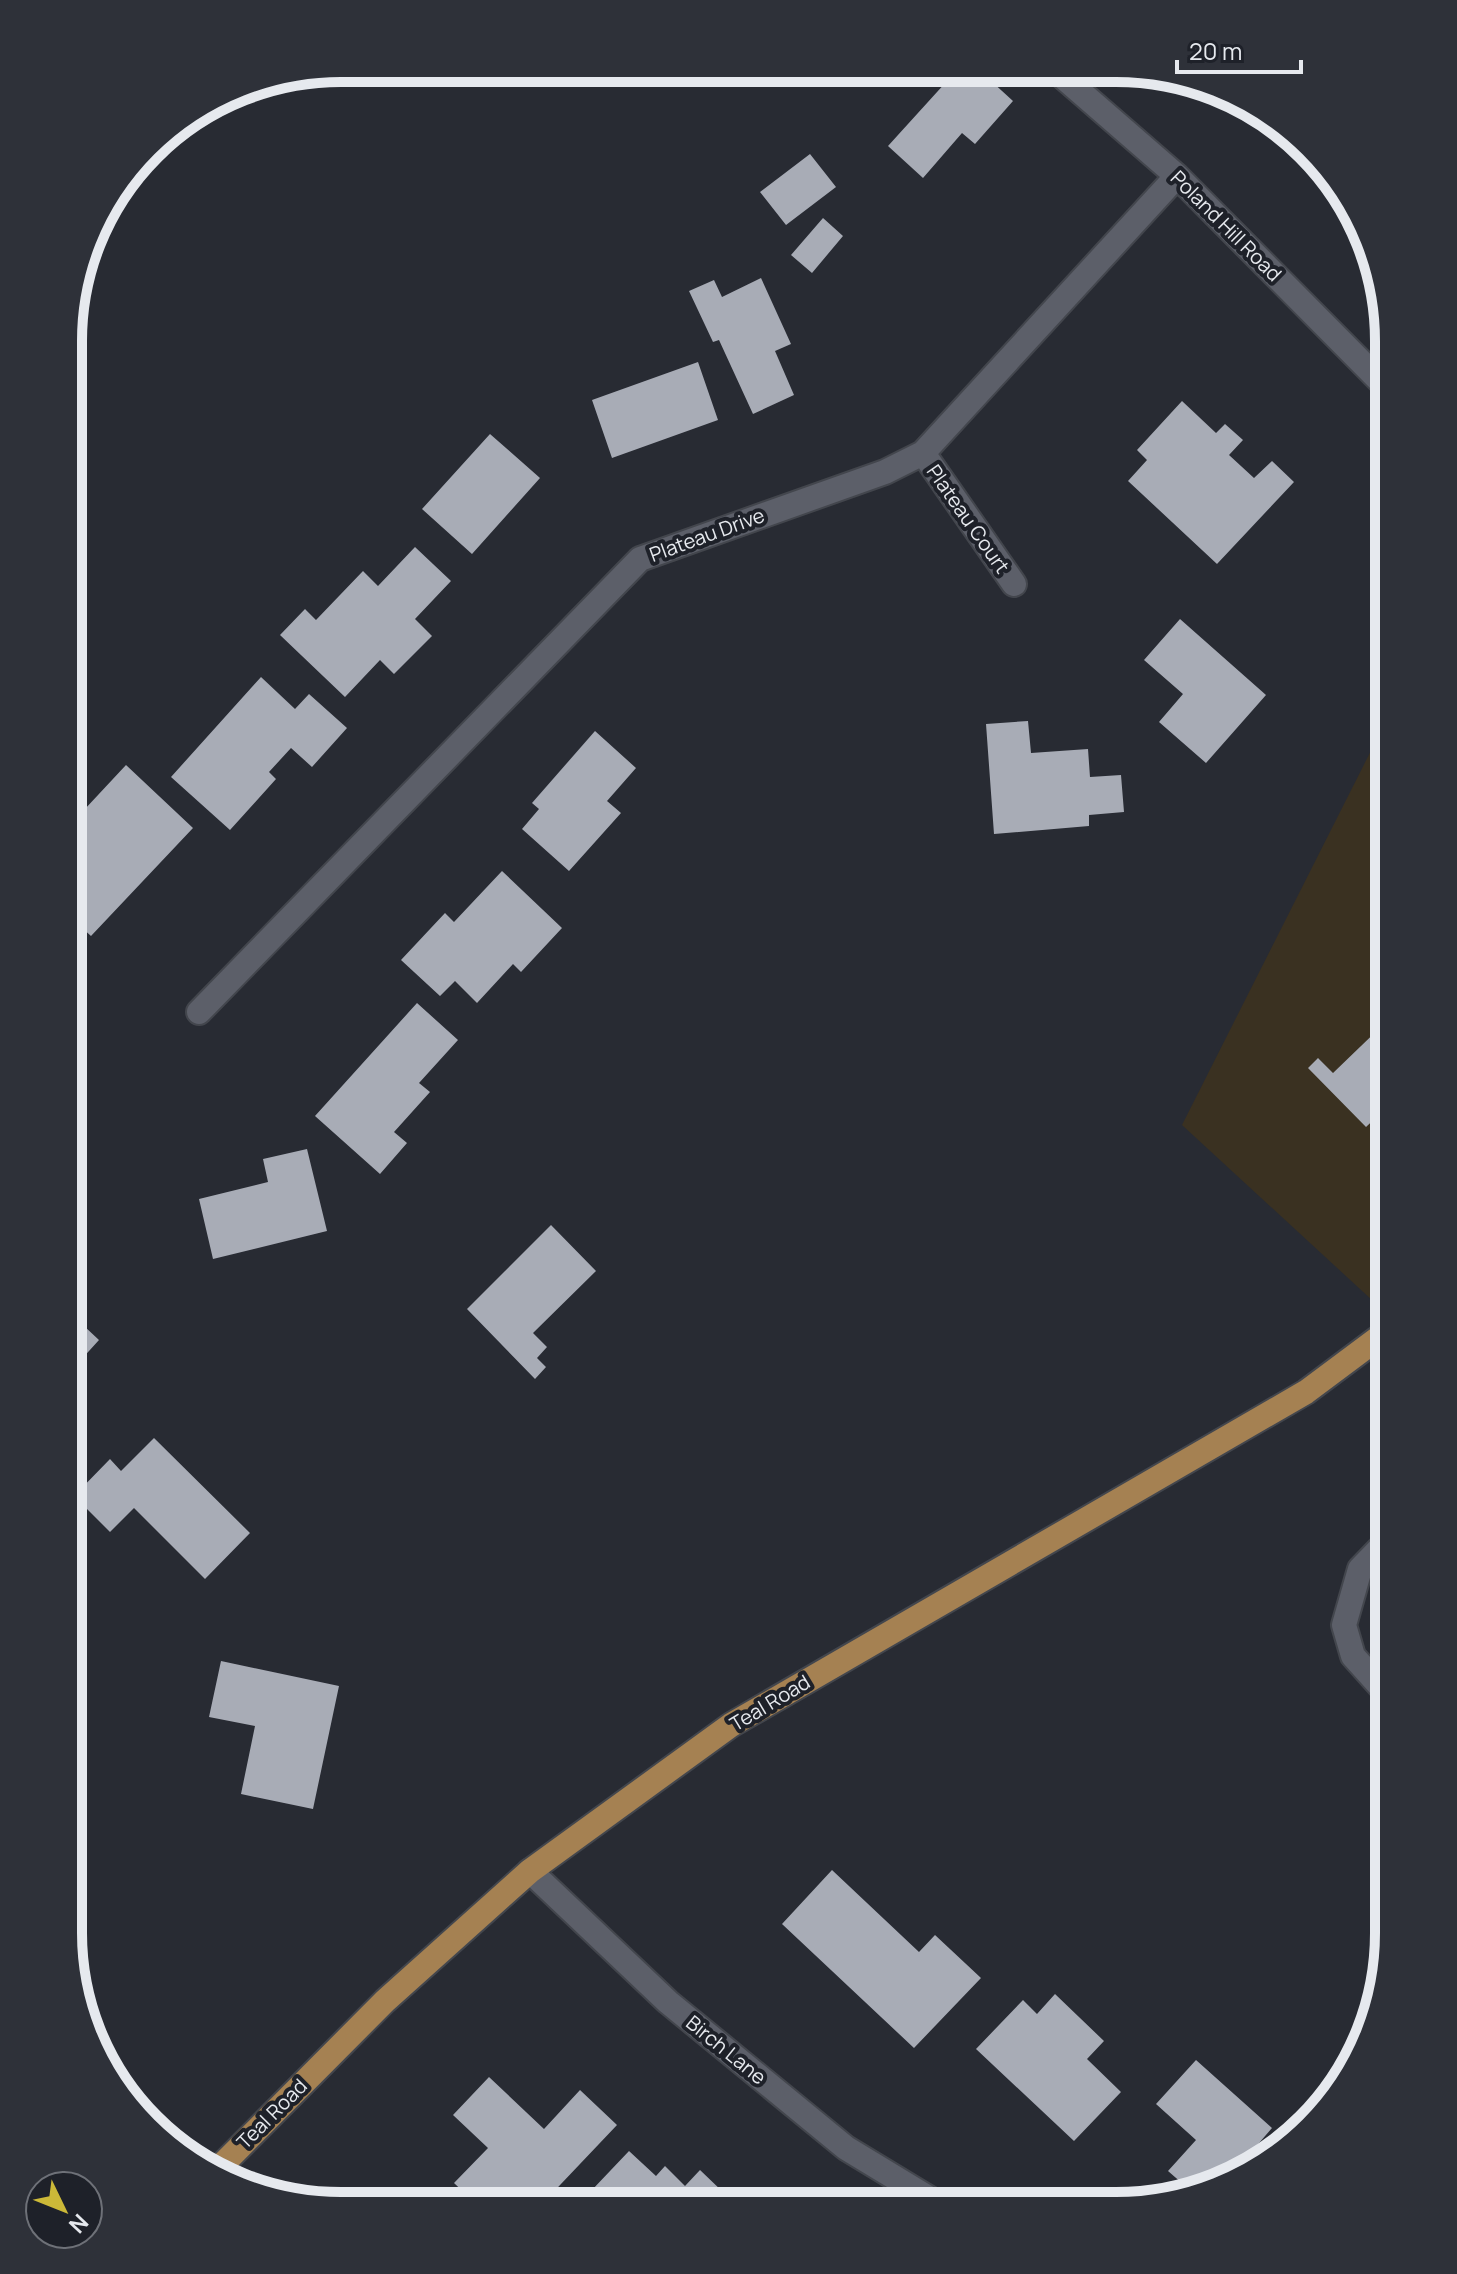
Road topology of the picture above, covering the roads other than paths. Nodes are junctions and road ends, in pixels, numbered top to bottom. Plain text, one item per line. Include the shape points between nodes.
1 (1069, 82) edge
2 (1177, 176) junction
3 (1375, 376) edge
4 (923, 453) junction
5 (1014, 584) dead end
6 (199, 1012) dead end
7 (1374, 1341) edge
8 (1374, 1554) edge
9 (1374, 1680) edge
10 (530, 1871) junction
11 (224, 2163) edge
12 (919, 2192) edge

1 - 2 street, Poland Hill Road
2 - 3 street, Poland Hill Road
2 - 4 street, Plateau Drive
4 - 5 street, Plateau Court
4 - 6 street, Plateau Drive via 885,472 640,559
7 - 10 main road, Teal Road via 1306,1392 731,1725
8 - 9 street via 1360,1569 1344,1625 1353,1656
10 - 11 main road, Teal Road via 385,2001
10 - 12 street, Birch Lane via 668,2002 846,2148

